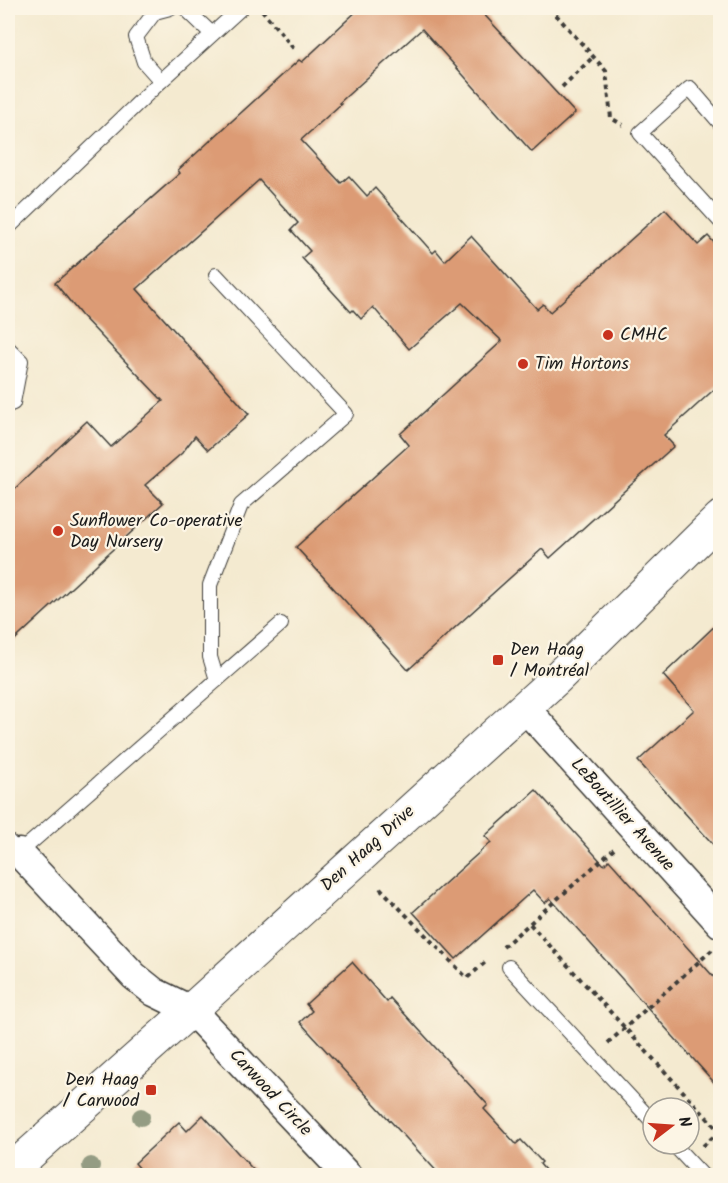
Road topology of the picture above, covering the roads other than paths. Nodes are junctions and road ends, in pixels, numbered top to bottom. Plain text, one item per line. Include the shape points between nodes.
1 (170, 8) edge
2 (185, 8) edge
3 (241, 8) edge
4 (212, 34) junction
5 (161, 81) junction
6 (720, 123) edge
7 (720, 221) edge
8 (8, 228) edge
9 (216, 274) dead end
10 (8, 348) edge
11 (8, 405) edge
12 (720, 518) edge
13 (281, 624) dead end
14 (217, 680) junction
15 (524, 707) junction
16 (14, 847) edge
17 (719, 934) edge
18 (509, 967) dead end
19 (191, 1010) junction
20 (641, 1109) edge
21 (684, 1156) edge
22 (8, 1173) edge
23 (348, 1176) edge
24 (703, 1176) edge

1 - 5 lane via 155,12 136,37 144,62
2 - 4 lane
3 - 4 lane
4 - 5 lane
5 - 8 lane
6 - 7 lane via 690,88 640,133
9 - 14 lane via 346,414 241,505 210,585 210,657
10 - 11 lane via 21,361 13,403
12 - 15 street, Den Haag Drive
13 - 14 lane
14 - 16 lane
15 - 17 street, LeBoutillier Avenue
15 - 19 street, Den Haag Drive
16 - 19 street via 134,976 154,992
18 - 20 lane
19 - 22 street, Den Haag Drive
19 - 23 street, Carwood Circle
21 - 24 lane

